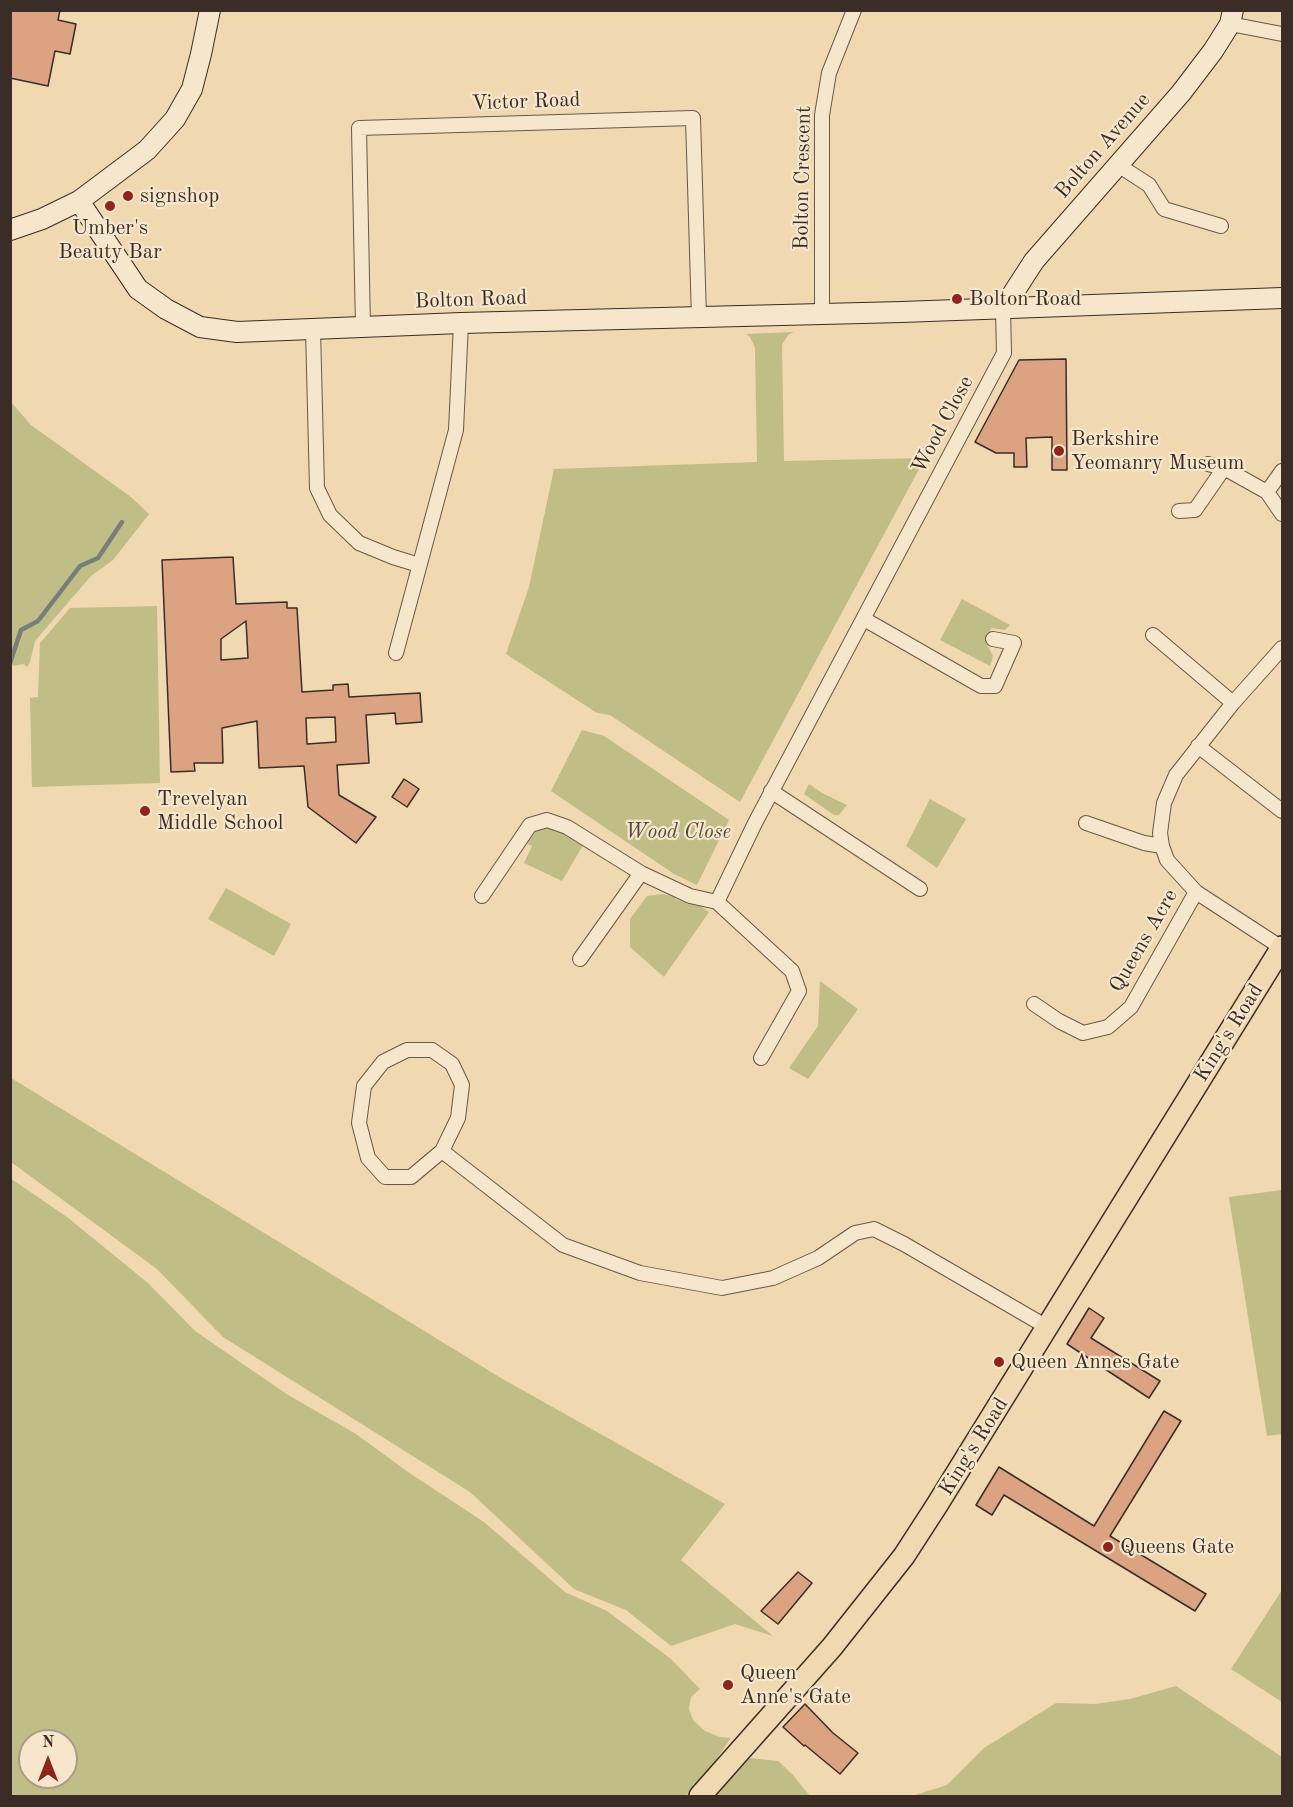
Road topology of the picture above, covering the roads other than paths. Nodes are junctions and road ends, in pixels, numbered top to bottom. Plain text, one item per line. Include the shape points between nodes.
1 (210, 10) edge
2 (854, 10) edge
3 (1232, 17) edge
4 (1282, 34) edge
5 (1118, 165) junction
6 (79, 201) junction
7 (1221, 226) dead end
8 (10, 230) edge
9 (1282, 298) edge
10 (1003, 309) junction
11 (822, 315) junction
12 (699, 318) junction
13 (461, 323) junction
14 (363, 328) junction
15 (313, 329) junction
16 (1208, 464) dead end
17 (1224, 468) junction
18 (1282, 471) edge
19 (1267, 492) junction
20 (1179, 511) dead end
21 (1282, 514) edge
22 (419, 565) junction
23 (864, 620) junction
24 (1153, 635) dead end
25 (993, 639) dead end
26 (1282, 648) edge
27 (396, 653) dead end
28 (1233, 703) junction
29 (1198, 746) junction
30 (771, 791) junction
31 (1281, 811) edge
32 (1086, 823) dead end
33 (1162, 846) junction
34 (641, 873) junction
35 (920, 889) dead end
36 (1196, 892) junction
37 (482, 896) dead end
38 (717, 902) junction
39 (1282, 948) edge
40 (580, 960) dead end
41 (1034, 1004) dead end
42 (761, 1058) dead end
43 (442, 1151) junction
44 (1047, 1327) junction
45 (701, 1796) edge

1 - 6 street via 192,88 175,119 147,150
2 - 11 street, Bolton Crescent via 829,73 822,115
3 - 4 street
3 - 5 street, Bolton Avenue via 1213,51 1181,93
5 - 7 street via 1149,185 1164,208
5 - 10 street, Bolton Avenue via 1034,261
6 - 8 street
6 - 15 street, Bolton Road via 138,289 166,309 200,327 237,332
9 - 10 street, Bolton Road
10 - 11 street, Bolton Road
10 - 23 street, Wood Close via 1004,353
11 - 12 street, Bolton Road
12 - 13 street, Bolton Road
12 - 14 street, Victor Road via 693,118 359,128
13 - 14 street, Bolton Road
13 - 22 street via 456,430
14 - 15 street, Bolton Road
15 - 22 street via 317,488 330,515 359,543
16 - 17 street
17 - 19 street
17 - 20 street via 1195,510
18 - 19 street
19 - 21 street
22 - 27 street
23 - 25 street via 981,686 995,686 1014,643
23 - 30 street, Wood Close
24 - 28 street
26 - 28 street
28 - 29 street
29 - 31 street
29 - 33 street via 1176,775 1164,802
30 - 35 street
30 - 38 street, Wood Close
32 - 33 street
33 - 36 street, Queens Acre via 1167,860
34 - 37 street via 567,827 547,820 530,825
34 - 38 street via 690,896
34 - 40 street
36 - 39 street, Queens Acre
36 - 41 street, Queens Acre via 1131,1007 1108,1028 1083,1033
38 - 42 street via 792,971 799,991
39 - 44 main road, King's Road
43 - 43 street via 411,1177 386,1177 368,1158 359,1123 364,1086 382,1062 407,1050 432,1050 452,1064 462,1085 458,1118
43 - 44 street via 563,1245 640,1273 722,1288 773,1278 818,1258 855,1233 874,1229
44 - 45 main road, King's Road via 904,1556 832,1647

